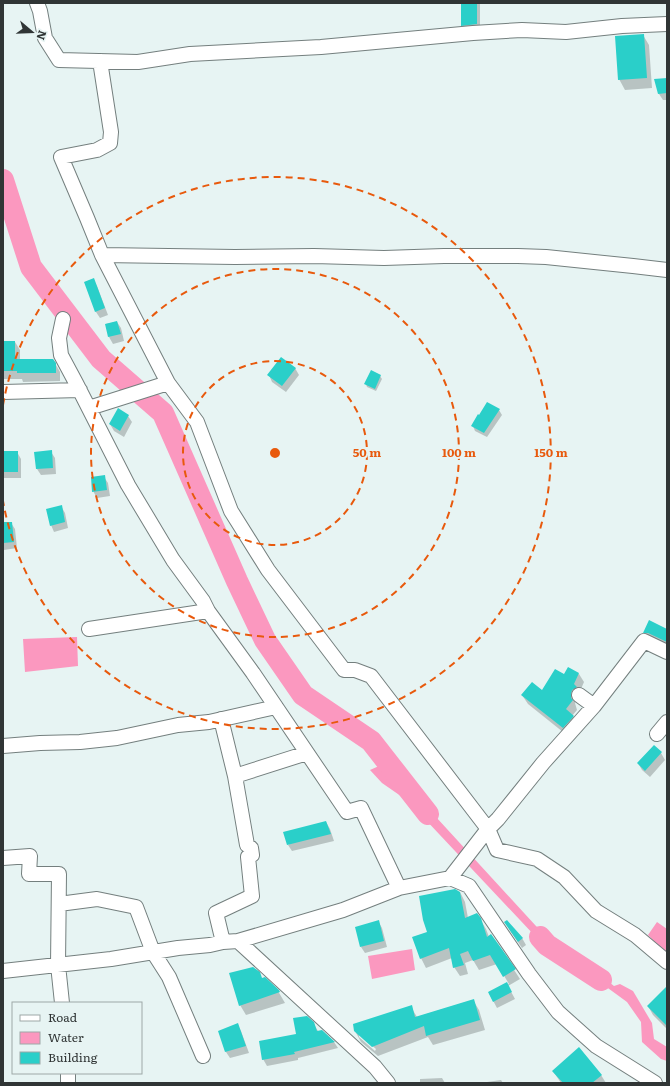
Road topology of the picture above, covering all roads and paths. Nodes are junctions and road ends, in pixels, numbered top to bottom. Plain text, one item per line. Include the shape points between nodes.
1 (37, 3) edge
2 (667, 24) edge
3 (100, 61) junction
4 (102, 255) junction
5 (667, 270) edge
6 (63, 319) dead end
7 (168, 383) junction
8 (80, 390) junction
9 (3, 392) edge
10 (89, 408) junction
11 (208, 611) junction
12 (89, 629) dead end
13 (667, 652) edge
14 (579, 695) dead end
15 (594, 706) junction
16 (276, 707) junction
17 (221, 719) junction
18 (667, 722) edge
19 (657, 734) dead end
20 (3, 746) edge
21 (307, 753) junction
22 (235, 776) junction
23 (488, 829) junction
24 (3, 858) edge
25 (450, 878) junction
26 (399, 888) junction
27 (59, 904) junction
28 (238, 941) junction
29 (223, 942) junction
30 (153, 952) junction
31 (667, 962) edge
32 (58, 965) junction
33 (3, 971) edge
34 (62, 1002) edge
35 (203, 1056) dead end
36 (636, 1079) edge
37 (388, 1083) edge
38 (655, 1083) edge

1 - 3 street via 45,38 59,60
2 - 3 street via 566,32 522,30 474,33 321,47 190,54 138,62
3 - 4 street via 111,132 110,143 97,150 61,157
4 - 5 street via 384,258 518,256
4 - 7 street
6 - 8 street via 59,338 61,356
7 - 10 street
7 - 23 street via 197,422 231,511 268,570 344,670 354,670 371,676
8 - 9 street
8 - 10 street
10 - 11 street via 128,485 173,560 204,601
11 - 12 street
11 - 16 street
13 - 15 street via 644,641
14 - 15 street
15 - 23 street
16 - 17 street
16 - 21 street
17 - 20 street via 117,738
17 - 22 street
18 - 19 street
21 - 22 street
21 - 26 street via 347,812 361,808
22 - 29 street via 247,845 251,848 252,855 248,857 252,896 216,913
23 - 25 street
23 - 31 street via 497,850 537,859 564,877 596,911 635,935
24 - 27 street via 30,856 28,874 59,874
25 - 26 street
25 - 36 street via 468,886 558,1012
26 - 28 street via 343,910
27 - 30 street via 97,899 136,907
27 - 32 street
28 - 29 street
28 - 37 street via 375,1067
29 - 30 street
30 - 32 street via 112,960
30 - 35 street via 169,977
32 - 33 street
32 - 34 street
36 - 38 street

